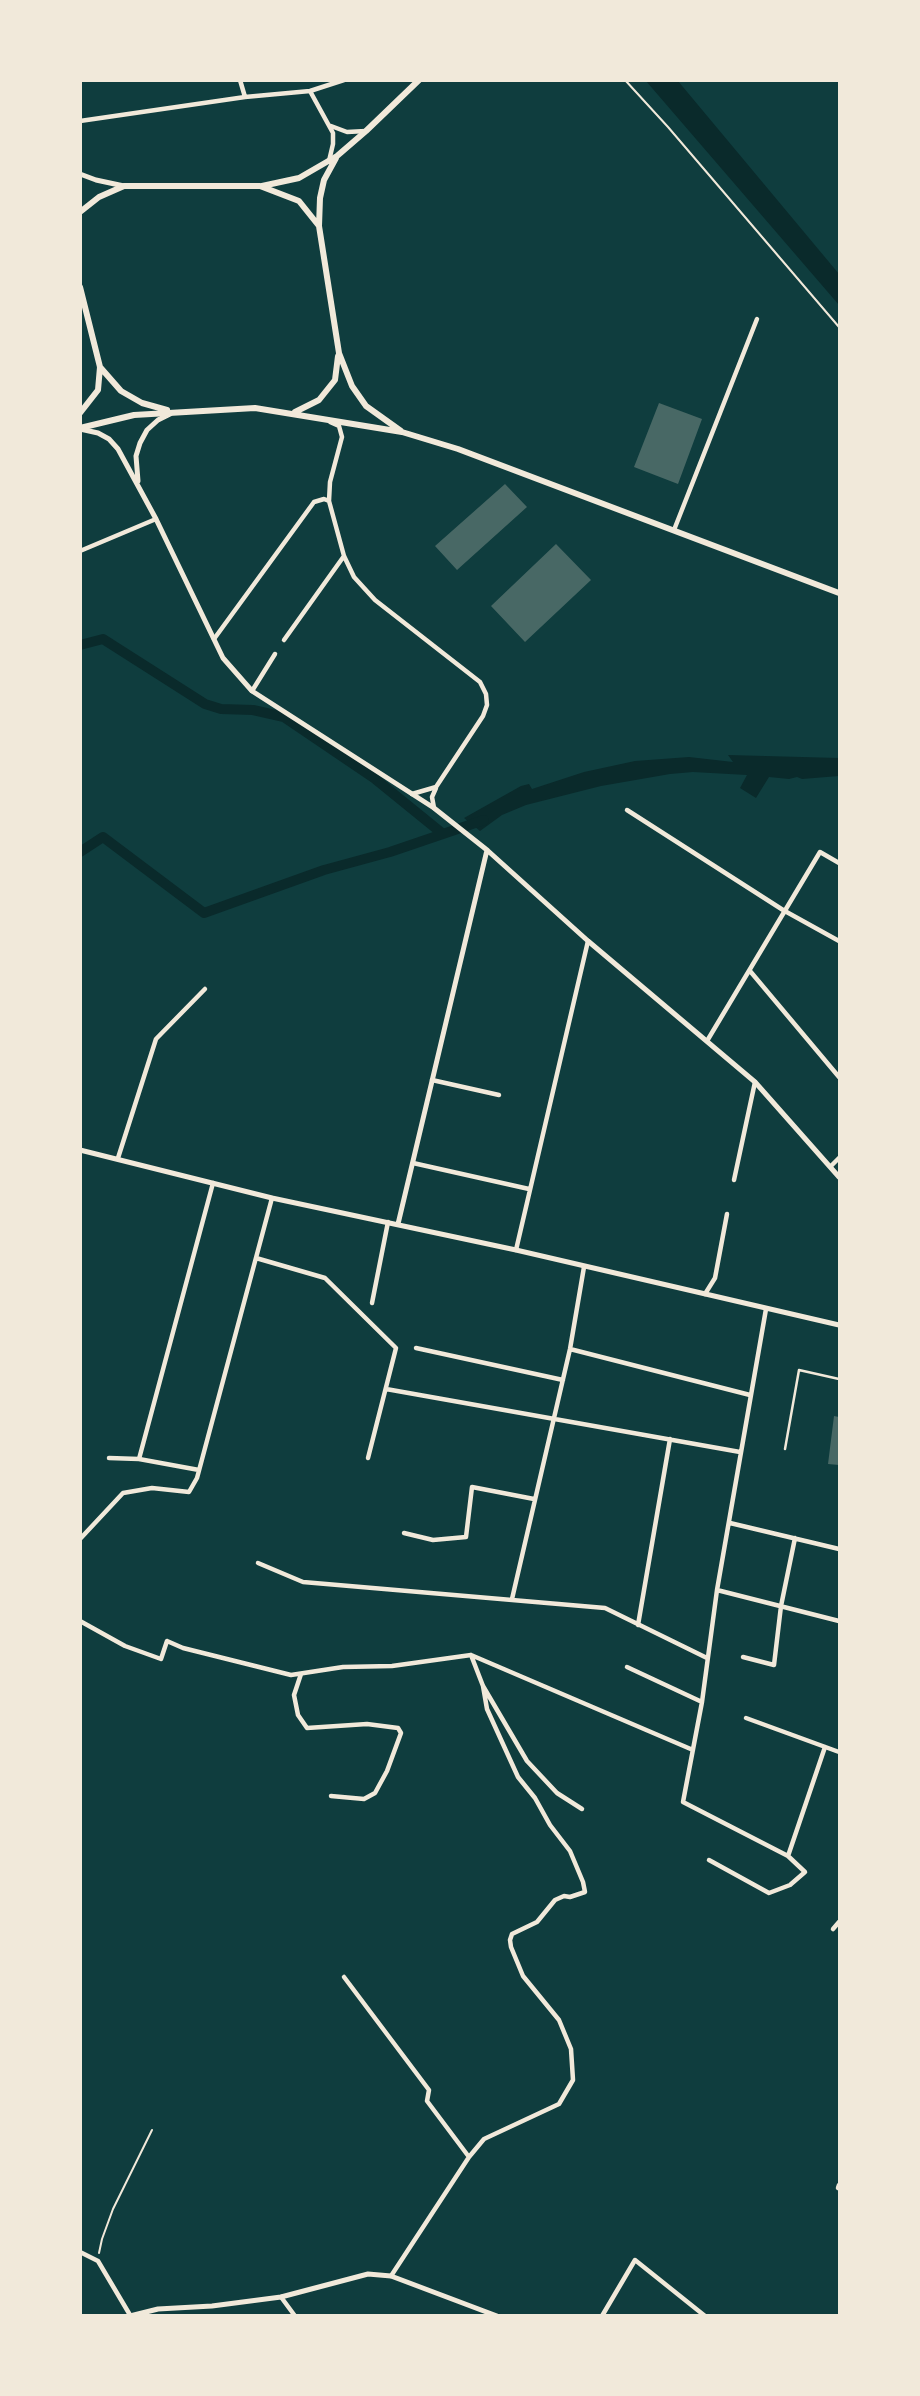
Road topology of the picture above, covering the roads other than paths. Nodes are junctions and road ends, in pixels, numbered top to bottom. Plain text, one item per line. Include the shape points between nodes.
1 (240, 80) edge
2 (344, 80) edge
3 (419, 80) edge
4 (310, 91) junction
5 (246, 97) junction
6 (80, 121) edge
7 (330, 126) junction
8 (366, 131) junction
9 (337, 156) junction
10 (328, 161) junction
11 (80, 174) edge
12 (124, 186) junction
13 (260, 186) junction
14 (80, 212) edge
15 (319, 226) junction
16 (80, 286) edge
17 (757, 319) dead end
18 (339, 353) junction
19 (100, 367) junction
20 (174, 412) junction
21 (80, 413) edge
22 (294, 413) junction
23 (316, 417) junction
24 (80, 428) edge
25 (402, 432) junction
26 (139, 487) junction
27 (329, 501) junction
28 (156, 519) junction
29 (674, 530) junction
30 (80, 551) edge
31 (344, 556) junction
32 (839, 593) edge
33 (214, 639) junction
34 (284, 640) dead end
35 (275, 653) dead end
36 (252, 691) junction
37 (436, 787) junction
38 (411, 794) junction
39 (434, 808) junction
40 (627, 810) dead end
41 (487, 850) junction
42 (839, 863) edge
43 (783, 910) junction
44 (588, 941) junction
45 (839, 941) edge
46 (750, 971) junction
47 (205, 989) dead end
48 (707, 1041) junction
49 (839, 1077) edge
50 (432, 1080) junction
51 (755, 1082) junction
52 (499, 1095) dead end
53 (80, 1150) edge
54 (118, 1158) junction
55 (839, 1158) edge
56 (412, 1163) junction
57 (831, 1166) junction
58 (839, 1177) edge
59 (734, 1180) dead end
60 (213, 1182) junction
61 (528, 1189) junction
62 (272, 1198) junction
63 (727, 1214) dead end
64 (388, 1222) junction
65 (398, 1224) junction
66 (516, 1250) junction
67 (256, 1258) junction
68 (584, 1267) junction
69 (705, 1294) junction
70 (372, 1303) dead end
71 (766, 1309) junction
72 (839, 1325) edge
73 (416, 1348) dead end
74 (570, 1349) junction
75 (839, 1379) edge
76 (562, 1380) junction
77 (386, 1389) junction
78 (750, 1395) junction
79 (553, 1419) junction
80 (670, 1439) junction
81 (786, 1449) dead end
82 (740, 1452) junction
83 (109, 1458) dead end
84 (368, 1458) dead end
85 (139, 1459) junction
86 (199, 1470) junction
87 (535, 1499) junction
88 (730, 1523) junction
89 (404, 1532) dead end
90 (795, 1538) junction
91 (80, 1539) edge
92 (839, 1549) edge
93 (258, 1563) dead end
94 (717, 1590) junction
95 (512, 1599) junction
96 (781, 1606) junction
97 (80, 1621) edge
98 (839, 1621) edge
99 (638, 1625) junction
100 (471, 1655) junction
101 (743, 1657) dead end
102 (707, 1658) junction
103 (627, 1667) dead end
104 (301, 1674) junction
105 (484, 1686) junction
106 (702, 1703) junction
107 (746, 1717) dead end
108 (825, 1747) junction
109 (693, 1750) junction
110 (839, 1752) edge
111 (331, 1796) dead end
112 (582, 1809) dead end
113 (788, 1856) junction
114 (709, 1860) dead end
115 (839, 1922) edge
116 (833, 1929) dead end
117 (344, 1977) dead end
118 (469, 2157) junction
119 (80, 2252) edge
120 (391, 2276) junction
121 (281, 2297) junction
122 (130, 2315) edge
123 (295, 2315) edge
124 (497, 2315) edge
125 (602, 2315) edge
126 (705, 2315) edge

1 - 5 street
2 - 4 street
3 - 8 main road
4 - 5 street
4 - 7 street
5 - 6 street
7 - 8 street
7 - 10 street via 333,144
8 - 9 main road
9 - 10 main road
9 - 15 main road via 324,180
10 - 13 main road via 299,178
11 - 12 street
12 - 13 main road
12 - 14 main road
13 - 15 main road via 299,201
15 - 18 main road
16 - 19 main road
17 - 29 street
18 - 22 main road via 335,380 320,400
18 - 25 main road via 366,406
19 - 20 main road via 121,391
19 - 21 main road via 98,390
20 - 22 main road via 255,408
20 - 24 main road via 134,415
20 - 26 street via 147,430 136,456
22 - 23 main road
23 - 25 main road
23 - 27 street via 339,426 342,437
24 - 26 street via 110,439
25 - 29 main road
26 - 28 street
27 - 31 street
27 - 33 street via 314,502
28 - 30 street
28 - 33 street
29 - 32 main road
31 - 34 street
31 - 37 street via 354,577 375,600 480,682 486,694 484,716
33 - 36 street via 223,658
35 - 36 street
36 - 38 street
37 - 38 street
37 - 39 street
38 - 39 street
39 - 41 street
40 - 43 street
41 - 44 street
41 - 50 street
42 - 43 street via 820,852
43 - 45 street
43 - 46 street
44 - 48 street
44 - 61 street
46 - 48 street
46 - 49 street
47 - 54 street via 156,1039
48 - 51 street
50 - 52 street
50 - 56 street
51 - 57 street
51 - 59 street
53 - 54 street
54 - 60 street
55 - 57 street
56 - 61 street
56 - 65 street
57 - 58 street
60 - 62 street
60 - 85 street
61 - 66 street
62 - 64 street
62 - 67 street
63 - 69 street via 715,1278
64 - 65 street
64 - 70 street
65 - 66 street
66 - 68 street
67 - 77 street via 325,1278 396,1348
67 - 86 street
68 - 69 street
68 - 74 street
69 - 71 street
71 - 72 street
71 - 78 street
73 - 76 street
74 - 76 street
74 - 78 street
75 - 81 lane via 799,1370
76 - 79 street
77 - 79 street
77 - 84 street
78 - 82 street
79 - 80 street
79 - 87 street
80 - 82 street
80 - 99 street
82 - 88 street
83 - 85 street
85 - 86 street
86 - 91 street via 189,1492 152,1488 123,1493
87 - 89 street via 472,1487 466,1538 433,1540
87 - 95 street
88 - 90 street
88 - 94 street
90 - 92 street
90 - 96 street
93 - 95 street via 303,1582
94 - 96 street
94 - 102 street
95 - 99 street via 605,1608
96 - 98 street
96 - 101 street via 774,1665
97 - 104 street via 125,1646 161,1659 167,1641
99 - 102 street
100 - 104 street
100 - 105 street
100 - 109 street
102 - 106 street
103 - 106 street
104 - 111 street via 294,1695 298,1715 307,1728 367,1724 398,1728 401,1733 375,1793 364,1799
105 - 112 street via 527,1761 557,1793
105 - 118 street via 488,1709 518,1777 570,1852 585,1892 555,1900 537,1922 512,1934 511,1947 523,1976 559,2020 571,2049 573,2080 559,2104 484,2139
106 - 109 street
107 - 108 street
108 - 110 street
108 - 113 street
109 - 113 street via 683,1802
113 - 114 street via 805,1872 790,1885 769,1893
115 - 116 street
117 - 118 street via 429,2090 428,2101
118 - 120 street
119 - 122 street via 98,2261
120 - 121 street via 368,2274
120 - 124 street
121 - 122 street
121 - 123 street
125 - 126 street via 635,2260

